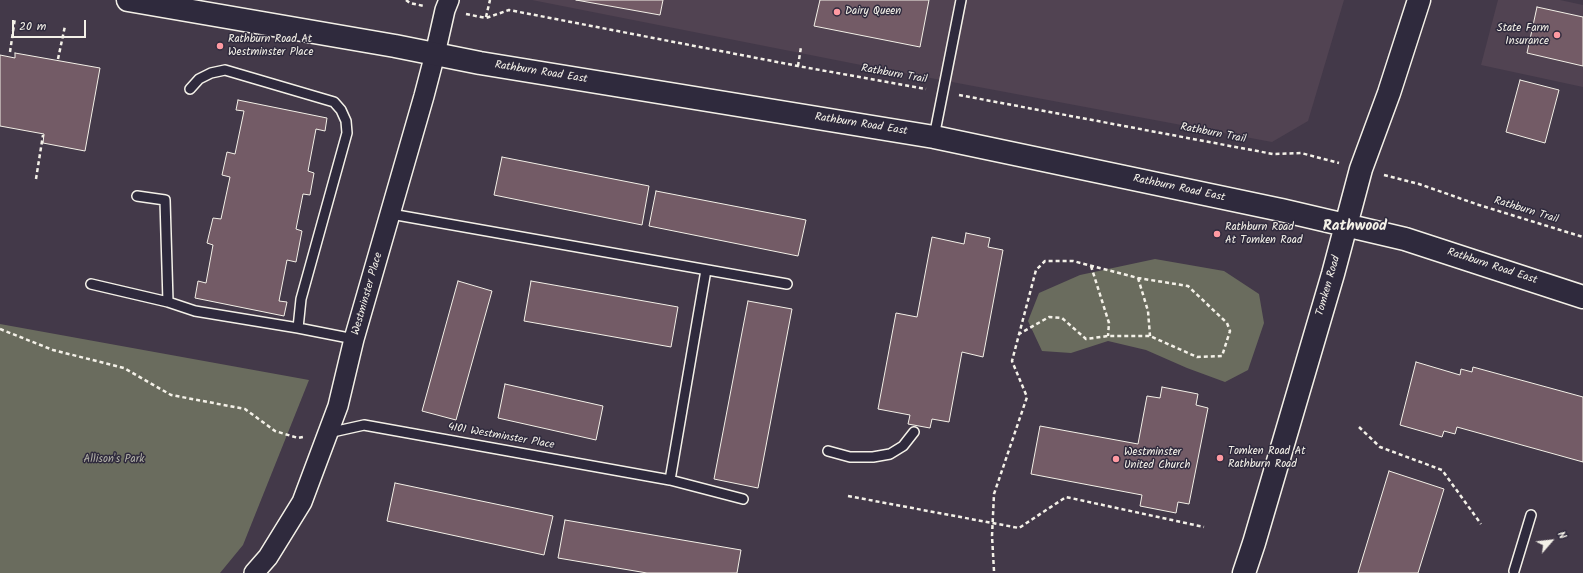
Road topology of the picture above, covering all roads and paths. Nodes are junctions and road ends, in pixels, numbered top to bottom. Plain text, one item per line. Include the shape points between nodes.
1 (128, 0) edge
2 (406, 0) edge
3 (449, 0) edge
4 (490, 0) edge
5 (961, 0) edge
6 (1419, 0) edge
7 (410, 3) dead end
8 (15, 18) dead end
9 (65, 26) dead end
10 (801, 47) dead end
11 (10, 52) dead end
12 (435, 54) junction
13 (58, 59) dead end
14 (798, 66) junction
15 (190, 89) dead end
16 (943, 92) junction
17 (44, 135) dead end
18 (934, 137) junction
19 (1301, 153) dead end
20 (36, 179) dead end
21 (1419, 184) dead end
22 (137, 196) dead end
23 (391, 214) junction
24 (1346, 225) junction
25 (1583, 237) edge
26 (1091, 266) junction
27 (706, 270) junction
28 (1138, 278) junction
29 (92, 284) dead end
30 (787, 284) dead end
31 (1583, 298) edge
32 (168, 302) junction
33 (298, 328) junction
34 (0, 329) edge
35 (1019, 334) junction
36 (1108, 336) junction
37 (1150, 336) junction
38 (354, 339) junction
39 (1359, 427) dead end
40 (914, 432) dead end
41 (328, 433) junction
42 (828, 451) dead end
43 (670, 480) junction
44 (848, 496) dead end
45 (743, 499) dead end
46 (1531, 515) dead end
47 (993, 523) junction
48 (1481, 524) dead end
49 (1204, 527) dead end
50 (994, 571) dead end
51 (1514, 571) dead end
52 (254, 573) edge
53 (1244, 573) edge

1 - 12 street, Rathburn Road East
2 - 7 path
3 - 12 street, Westminster Place
4 - 14 path, Rathburn Trail via 486,18 509,10
5 - 16 lane
6 - 24 street, Tomken Road via 1361,169
8 - 11 path
9 - 13 path
10 - 14 path
12 - 18 street, Rathburn Road East
12 - 23 street, Westminster Place
14 - 16 path, Rathburn Trail
15 - 33 lane via 199,79 225,70 334,102 346,121 347,132 301,299
16 - 18 lane
16 - 19 path, Rathburn Trail via 1273,154
17 - 20 path
18 - 24 street, Rathburn Road East
21 - 25 path, Rathburn Trail
22 - 32 lane via 165,200
23 - 27 lane
23 - 38 street, Westminster Place
24 - 31 street, Rathburn Road East via 1405,239
24 - 53 street, Tomken Road
26 - 28 path
26 - 35 path via 1073,261 1045,261 1036,270
26 - 36 path via 1109,323
27 - 30 lane
27 - 43 lane
28 - 37 path via 1148,311
28 - 37 path via 1188,286 1228,323 1230,331 1222,356 1197,357
29 - 32 lane
32 - 33 lane via 194,311
33 - 38 lane
34 - 41 path via 53,350 124,368 171,395 245,409 275,432 298,438
35 - 36 path via 1049,317 1062,318 1086,339
35 - 47 path via 1012,361 1027,397 994,494
36 - 37 path
38 - 41 street, Westminster Place via 338,406
39 - 48 path via 1380,447 1442,470
40 - 42 lane via 903,446 890,454 850,457
41 - 43 lane, 4101 Westminster Place via 364,425
41 - 52 street, Westminster Place via 302,502 268,557
43 - 45 lane, 4101 Westminster Place
44 - 47 path
46 - 51 lane
47 - 49 path via 1019,528 1066,497
47 - 50 path

